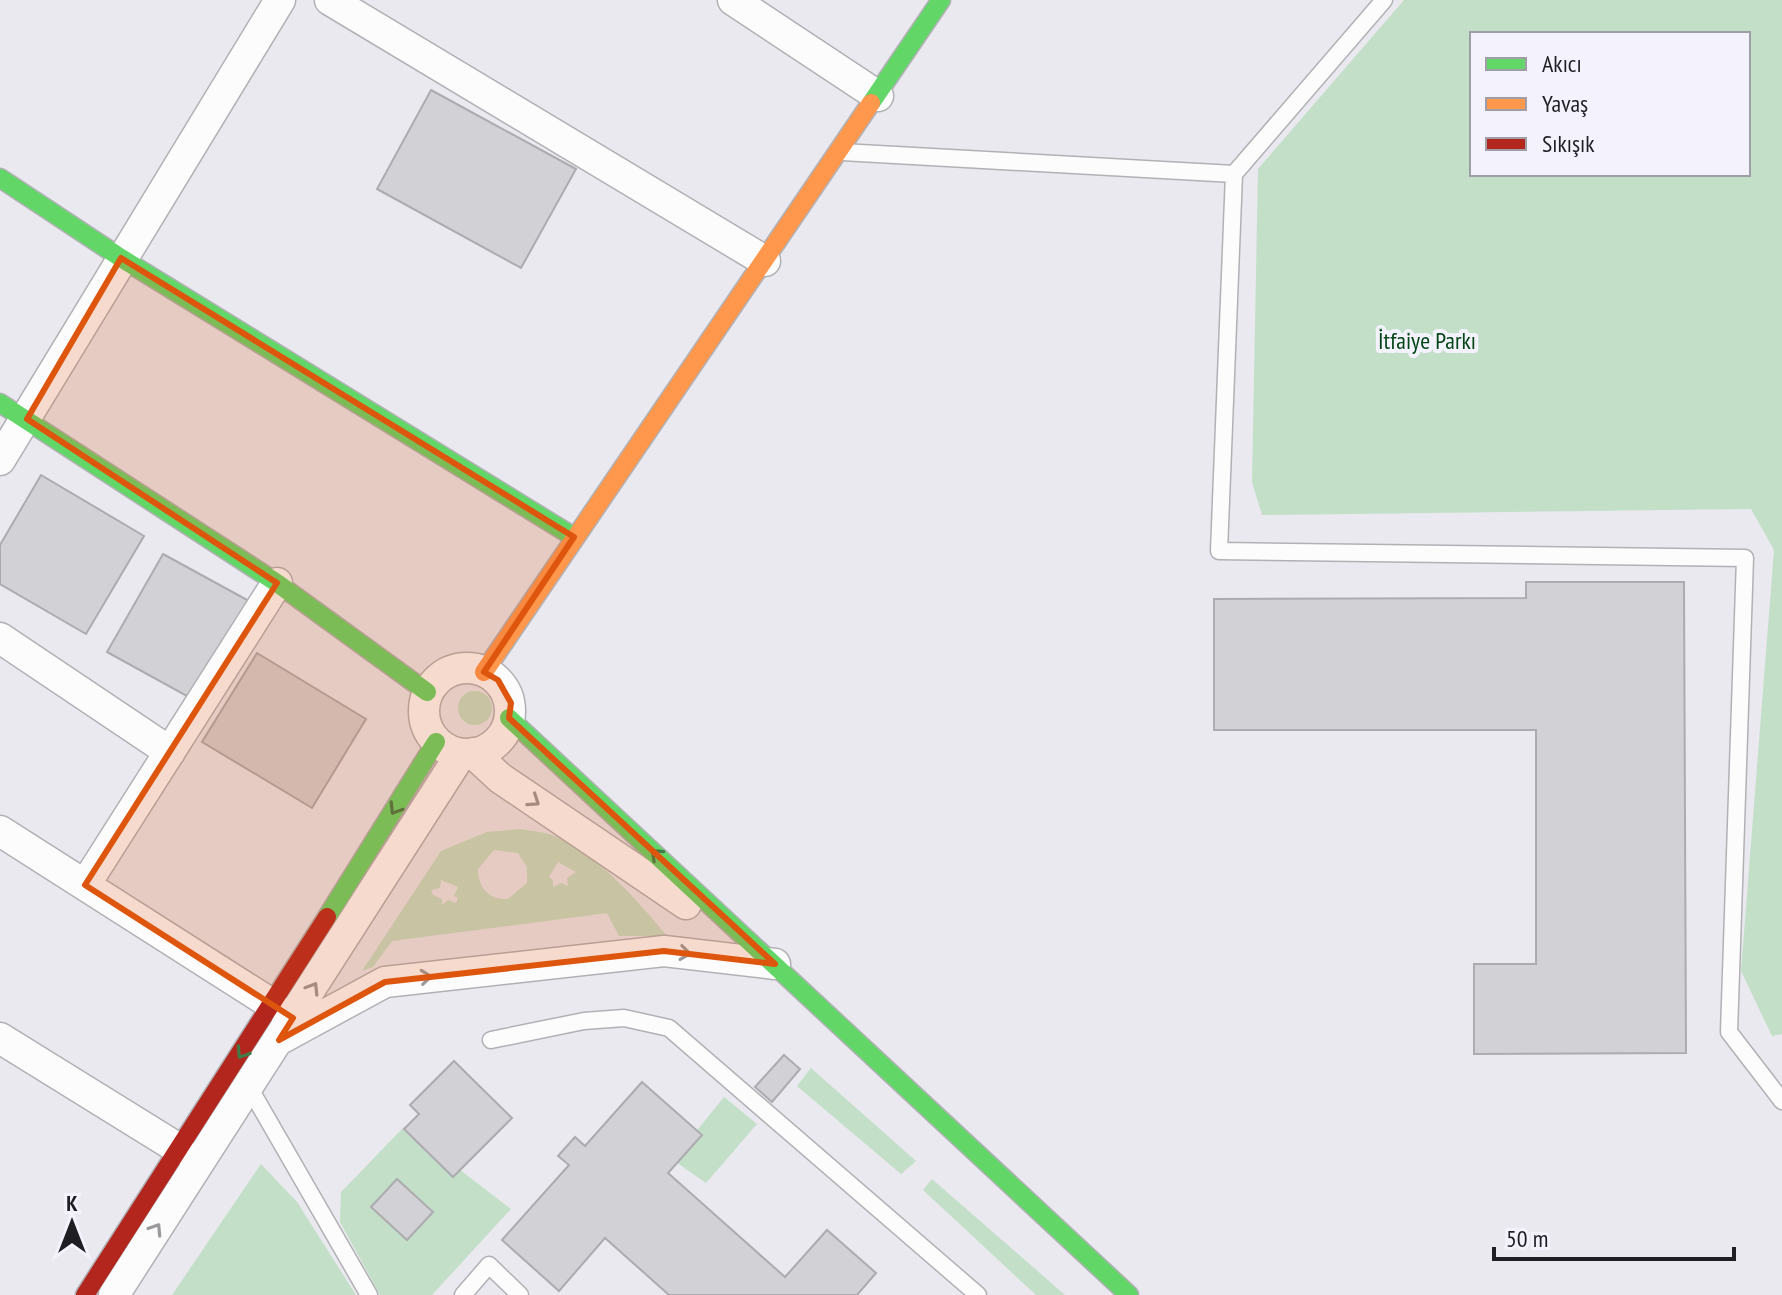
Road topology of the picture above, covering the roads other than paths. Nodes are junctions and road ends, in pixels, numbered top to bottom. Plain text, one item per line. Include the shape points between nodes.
1 (280, 0) edge
2 (330, 0) edge
3 (733, 0) edge
4 (941, 0) edge
5 (1384, 0) edge
6 (878, 96) junction
7 (840, 152) junction
8 (1234, 174) junction
9 (0, 178) edge
10 (121, 258) junction
11 (765, 261) junction
12 (0, 403) edge
13 (27, 419) junction
14 (0, 460) edge
15 (574, 537) junction
16 (277, 583) junction
17 (0, 638) edge
18 (484, 672) junction
19 (427, 692) junction
20 (509, 718) junction
21 (457, 750) junction
22 (170, 752) junction
23 (0, 831) edge
24 (85, 885) junction
25 (775, 964) junction
26 (273, 1005) junction
27 (0, 1038) edge
28 (279, 1040) junction
29 (491, 1040) dead end
30 (249, 1087) junction
31 (1782, 1101) edge
32 (179, 1149) junction
33 (85, 1295) edge
34 (114, 1295) edge
35 (369, 1295) edge
36 (463, 1295) edge
37 (520, 1295) edge
38 (978, 1295) edge
39 (1129, 1295) edge

1 - 10 street
2 - 11 street
3 - 6 street
4 - 6 street
5 - 8 lane
6 - 7 street
7 - 8 lane
7 - 11 street
8 - 31 lane via 1219,551 1745,558 1729,1032
9 - 10 street
10 - 13 street
10 - 15 street
11 - 15 street
12 - 13 street
13 - 14 street
13 - 16 street
15 - 18 street
16 - 19 street
16 - 22 street
17 - 22 street
18 - 19 street via 473,667 446,672
18 - 20 street via 498,680 511,703
19 - 21 street via 424,719
20 - 21 street via 507,731 488,750
25 -> 20 street
21 -> 25 street
21 -> 26 street
28 -> 21 street
22 - 24 street
23 - 24 street
24 - 26 street
28 -> 25 street via 385,982 664,951
25 - 39 street
26 -> 32 street
27 - 32 street
28 - 30 street
29 - 38 lane via 624,1018 669,1028
34 -> 30 street
30 - 35 lane
32 - 33 street
36 - 37 lane via 489,1265

